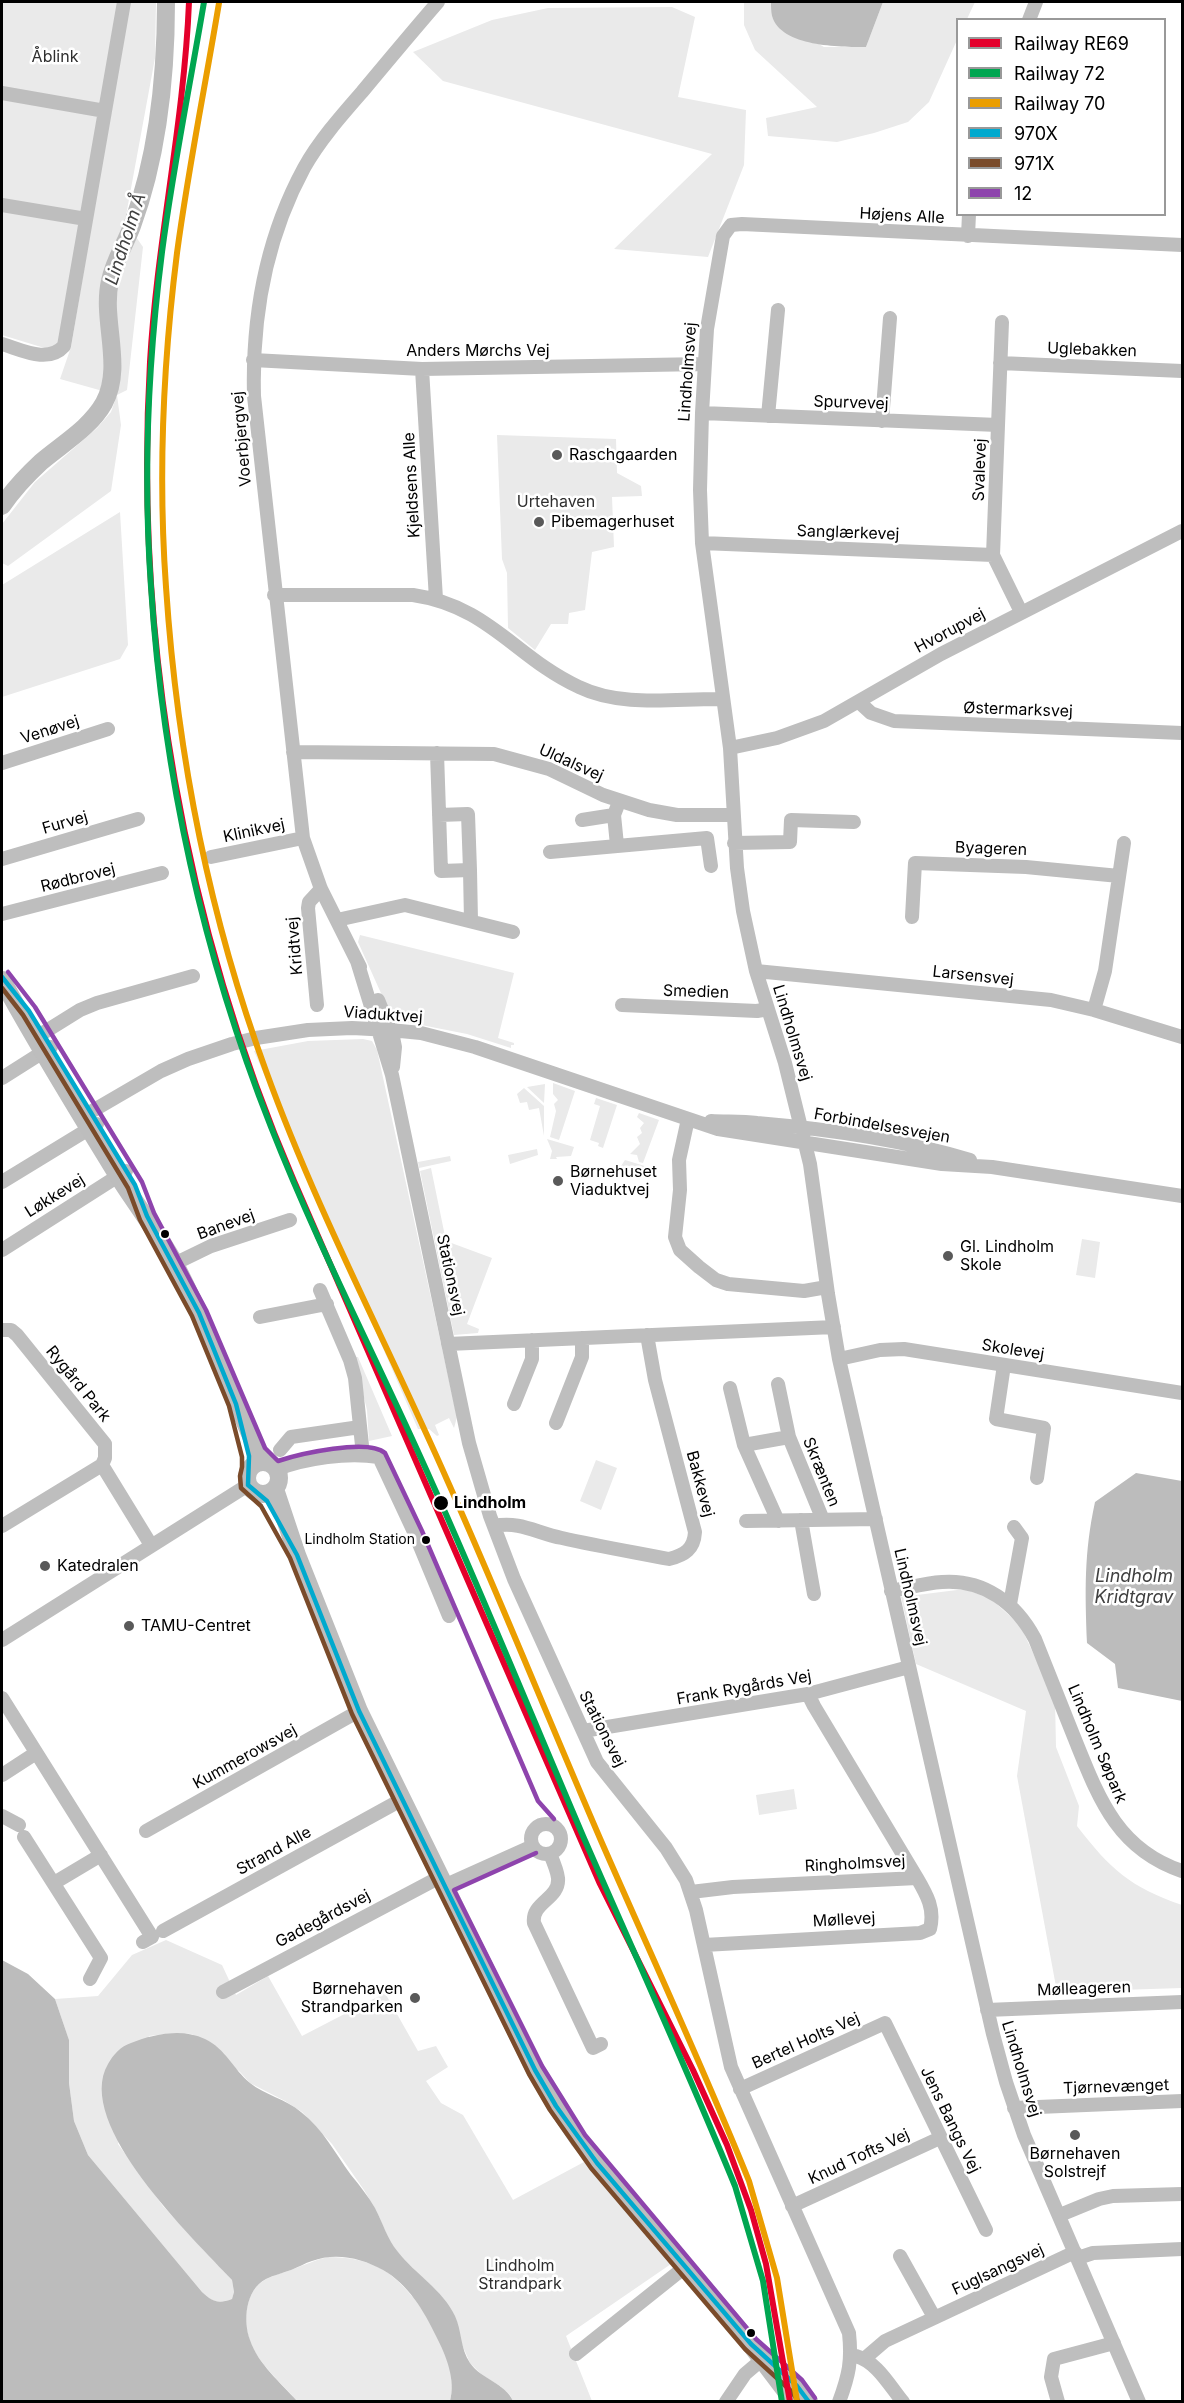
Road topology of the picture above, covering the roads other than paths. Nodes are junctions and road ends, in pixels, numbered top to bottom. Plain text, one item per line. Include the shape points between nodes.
1 (124, 2) edge
2 (438, 2) edge
3 (1036, 2) edge
4 (1030, 18) edge
5 (2, 93) edge
6 (105, 111) junction
7 (2, 205) edge
8 (969, 216) edge
9 (86, 219) junction
10 (729, 228) joint
11 (968, 236) junction
12 (1182, 245) edge
13 (778, 310) dead end
14 (890, 318) dead end
15 (1002, 322) dead end
16 (2, 344) edge
17 (253, 360) junction
18 (1000, 363) junction
19 (704, 364) junction
20 (422, 369) junction
21 (1182, 371) edge
22 (702, 413) junction
23 (768, 416) junction
24 (882, 421) junction
25 (998, 425) junction
26 (1182, 531) edge
27 (702, 543) junction
28 (993, 555) junction
29 (274, 595) junction
30 (436, 598) junction
31 (1021, 612) junction
32 (723, 699) junction
33 (859, 702) junction
34 (108, 729) dead end
35 (1182, 733) edge
36 (730, 748) junction
37 (293, 752) junction
38 (437, 753) junction
39 (2, 763) edge
40 (616, 808) junction
41 (439, 815) junction
42 (732, 815) junction
43 (138, 819) dead end
44 (582, 820) dead end
45 (854, 822) dead end
46 (303, 838) junction
47 (734, 843) junction
48 (1124, 843) dead end
49 (616, 845) junction
50 (550, 852) dead end
51 (211, 857) dead end
52 (2, 859) edge
53 (711, 866) dead end
54 (470, 870) junction
55 (162, 873) dead end
56 (1119, 876) junction
57 (321, 889) junction
58 (2, 914) edge
59 (912, 917) dead end
60 (337, 920) junction
61 (471, 921) junction
62 (513, 932) dead end
63 (756, 971) junction
64 (193, 976) dead end
65 (4, 984) edge
66 (317, 1005) dead end
67 (622, 1005) dead end
68 (768, 1009) junction
69 (1094, 1010) junction
70 (384, 1029) junction
71 (1182, 1037) edge
72 (43, 1043) junction
73 (2, 1078) edge
74 (688, 1119) junction
75 (90, 1121) junction
76 (801, 1128) junction
77 (805, 1144) junction
78 (992, 1167) junction
79 (122, 1173) junction
80 (2, 1182) edge
81 (1182, 1196) edge
82 (290, 1220) dead end
83 (2, 1250) edge
84 (174, 1264) junction
85 (827, 1287) junction
86 (320, 1290) dead end
87 (327, 1304) junction
88 (260, 1317) dead end
89 (834, 1327) junction
90 (2, 1330) edge
91 (647, 1335) junction
92 (582, 1338) junction
93 (532, 1340) junction
94 (448, 1344) junction
95 (839, 1359) junction
96 (1004, 1365) junction
97 (778, 1384) dead end
98 (730, 1388) dead end
99 (1182, 1393) edge
100 (514, 1404) dead end
101 (556, 1423) dead end
102 (360, 1427) junction
103 (789, 1437) junction
104 (744, 1445) junction
105 (280, 1450) dead end
106 (363, 1455) junction
107 (102, 1465) junction
108 (263, 1478) junction
109 (1037, 1478) dead end
110 (876, 1519) junction
111 (801, 1520) junction
112 (823, 1520) junction
113 (746, 1521) dead end
114 (778, 1521) junction
115 (2, 1526) edge
116 (494, 1526) junction
117 (1014, 1527) dead end
118 (151, 1545) junction
119 (891, 1591) junction
120 (814, 1594) dead end
121 (1010, 1604) junction
122 (449, 1616) dead end
123 (2, 1640) edge
124 (909, 1667) junction
125 (808, 1694) junction
126 (2, 1698) edge
127 (359, 1711) junction
128 (583, 1731) junction
129 (36, 1753) junction
130 (2, 1775) edge
131 (402, 1800) junction
132 (2, 1816) edge
133 (146, 1831) dead end
134 (533, 1846) junction
135 (550, 1854) junction
136 (100, 1855) junction
137 (1182, 1871) edge
138 (917, 1878) junction
139 (442, 1881) junction
140 (54, 1883) junction
141 (691, 1892) junction
142 (163, 1931) dead end
143 (143, 1942) dead end
144 (704, 1945) junction
145 (90, 1978) dead end
146 (223, 1992) dead end
147 (1182, 2002) edge
148 (987, 2010) junction
149 (885, 2024) joint
150 (601, 2044) dead end
151 (740, 2090) junction
152 (1182, 2101) edge
153 (1014, 2108) junction
154 (940, 2138) junction
155 (1182, 2194) edge
156 (792, 2206) junction
157 (1060, 2215) junction
158 (986, 2230) dead end
159 (1182, 2249) edge
160 (1077, 2255) junction
161 (900, 2256) dead end
162 (684, 2267) junction
163 (934, 2317) junction
164 (1114, 2343) junction
165 (576, 2354) dead end
166 (858, 2357) junction
167 (763, 2358) junction
168 (726, 2402) edge
169 (794, 2402) edge
170 (808, 2402) edge
171 (839, 2402) edge
172 (903, 2402) edge
173 (1058, 2402) edge
174 (1139, 2402) edge

1 - 6 street
2 - 17 street, Voerbjergvej via 330,130 304,168 267,262
3 - 4 street
5 - 6 street
6 - 9 street
7 - 9 street
8 - 11 street
9 - 16 street via 64,346 57,354 45,356
10 - 11 street, Højens Alle via 742,224
10 - 19 street, Lindholmsvej via 723,236
11 - 12 street, Højens Alle
13 - 23 street
14 - 24 street
15 - 18 street, Svalevej
17 - 20 street, Anders Mørchs Vej
17 - 29 street, Voerbjergvej
18 - 21 street, Uglebakken
18 - 25 street, Svalevej
19 - 20 street, Anders Mørchs Vej
19 - 22 street, Lindholmsvej
20 - 30 street, Kjeldsens Alle
22 - 23 street, Spurvevej
22 - 27 street, Lindholmsvej
23 - 24 street, Spurvevej
24 - 25 street, Spurvevej
25 - 28 street, Svalevej
26 - 31 street, Hvorupvej
27 - 28 street, Sanglærkevej
27 - 32 street, Lindholmsvej
28 - 31 street, Svalevej
29 - 30 street
29 - 37 street, Voerbjergvej
30 - 32 street via 482,619 555,675 601,696
31 - 33 street, Hvorupvej
32 - 36 street, Lindholmsvej
33 - 35 street, Østermarksvej via 871,713 894,721
33 - 36 street, Hvorupvej via 800,731
34 - 39 street, Venøvej
36 - 42 street, Lindholmsvej
37 - 38 street, Uldalsvej
37 - 46 street, Voerbjergvej
38 - 40 street, Uldalsvej via 494,754 525,760 549,769
38 - 41 street
40 - 42 street, Uldalsvej via 677,815
40 - 44 street, Uldalsvej
40 - 49 street
41 - 54 street via 441,871
41 - 54 street via 468,814
42 - 47 street, Lindholmsvej
43 - 52 street, Furvej
45 - 47 street via 791,820 790,842
46 - 51 street, Klinikvej
46 - 57 street, Voerbjergvej
47 - 63 street, Lindholmsvej
48 - 56 street
49 - 50 street
49 - 53 street via 707,838
54 - 61 street
55 - 58 street, Rødbrovej
56 - 59 street, Byageren via 1026,867 915,863
56 - 69 street via 1105,970
57 - 60 street, Voerbjergvej
57 - 66 street, Kridtvej via 308,908
60 - 61 street via 405,905
60 - 70 street, Voerbjergvej
61 - 62 street
63 - 68 street, Lindholmsvej
63 - 69 street, Larsensvej via 1051,1000
64 - 72 street via 80,1010
65 - 72 main road
67 - 68 street, Smedien
68 - 76 street, Lindholmsvej
69 - 71 street, Larsensvej
70 - 74 street, Viaduktvej via 475,1047
70 - 75 street, Viaduktvej via 333,1028 269,1036 219,1048 161,1071
70 - 94 street, Stationsvej
72 - 73 street
72 - 75 main road
74 - 76 street, Viaduktvej
74 - 77 street, Viaduktvej via 718,1129
74 - 85 street via 679,1160 675,1237 680,1250 716,1280 728,1284 804,1290
75 - 79 main road
75 - 80 street, Viaduktvej
76 - 77 street, Lindholmsvej
76 - 78 street, Forbindelsesvejen via 898,1143
77 - 78 street, Forbindelsesvejen via 942,1164
77 - 85 street, Lindholmsvej
78 - 81 street, Forbindelsesvejen
79 - 83 street, Løkkevej
79 - 84 main road via 135,1185
82 - 84 street, Banevej via 211,1246
84 - 108 main road via 204,1324 236,1404 249,1456
85 - 89 street, Lindholmsvej
86 - 87 street
87 - 88 street
87 - 102 street via 355,1378
89 - 91 street
89 - 95 street, Lindholmsvej
90 - 107 street, Rygård Park via 16,1335 94,1429 105,1444
91 - 92 street
91 - 116 street, Bakkevej via 695,1532 692,1546 669,1559 560,1538 520,1524
92 - 93 street
92 - 101 street via 582,1357
93 - 94 street
93 - 100 street via 532,1359
94 - 116 street, Stationsvej via 475,1469
95 - 96 street, Skolevej via 904,1349
95 - 110 street, Lindholmsvej
96 - 99 street, Skolevej
96 - 109 street via 996,1419 1044,1428
97 - 103 street, Skrænten
98 - 104 street
102 - 105 street via 291,1437
102 - 106 street
103 - 104 street, Skrænten
103 - 112 street, Skrænten
104 - 114 street
106 - 108 street via 303,1461
106 - 122 street via 379,1457
107 - 115 street
107 - 118 street
108 - 118 street
108 - 127 main road
110 - 112 street, Skrænten
110 - 119 street, Lindholmsvej
111 - 112 street, Skrænten
111 - 114 street, Skrænten
111 - 120 street
113 - 114 street, Skrænten
116 - 128 street, Stationsvej via 514,1580
117 - 121 street via 1022,1538
118 - 123 street
119 - 121 street, Lindholm Søpark via 955,1582 982,1588
119 - 124 street, Lindholmsvej
121 - 137 street, Lindholm Søpark via 1035,1639 1114,1823 1160,1862
124 - 125 street, Frank Rygårds Vej
124 - 148 street, Lindholmsvej
125 - 128 street, Frank Rygårds Vej
125 - 138 street, Ringholmsvej
126 - 129 street
127 - 131 main road
127 - 133 street, Kummerowsvej
128 - 141 street, Stationsvej via 597,1762 674,1859
129 - 130 street
129 - 136 street
131 - 139 main road
131 - 142 street, Strand Alle
132 - 140 street via 22,1831
134 - 135 street via 540,1853
134 - 135 street via 531,1837 535,1829 543,1824 553,1825 560,1833 561,1843
134 - 139 street, Gadegårdsvej
135 - 150 street via 558,1878 556,1889 537,1907 534,1923 593,2048
136 - 140 street
136 - 143 street via 152,1937
138 - 141 street, Ringholmsvej
138 - 144 street, Møllevej via 932,1909 930,1929 920,1933
139 - 146 street, Gadegårdsvej
139 - 162 main road via 556,2106 579,2140
140 - 145 street via 101,1958
141 - 144 street, Stationsvej
144 - 151 street, Stationsvej via 731,2067
147 - 148 street, Mølleageren
148 - 153 street, Lindholmsvej
149 - 151 street, Bertel Holts Vej
149 - 154 street, Jens Bangs Vej
151 - 156 street, Stationsvej
152 - 153 street, Tjørnevænget
153 - 157 street, Lindholmsvej
154 - 156 street, Knud Tofts Vej
154 - 158 street, Jens Bangs Vej
155 - 157 street via 1113,2196
156 - 166 street, Stationsvej
157 - 160 street, Lindholmsvej
159 - 160 street, Fuglsangsvej
160 - 163 street, Fuglsangsvej
160 - 164 street, Lindholmsvej
161 - 163 street
162 - 165 street
162 - 167 main road
163 - 166 street, Fuglsangsvej
164 - 173 street via 1054,2359 1051,2377
164 - 174 street, Lindholmsvej
166 - 171 street, Stationsvej
166 - 172 street via 873,2365
167 - 168 street via 745,2374
167 - 169 main road
167 - 170 main road via 797,2386

